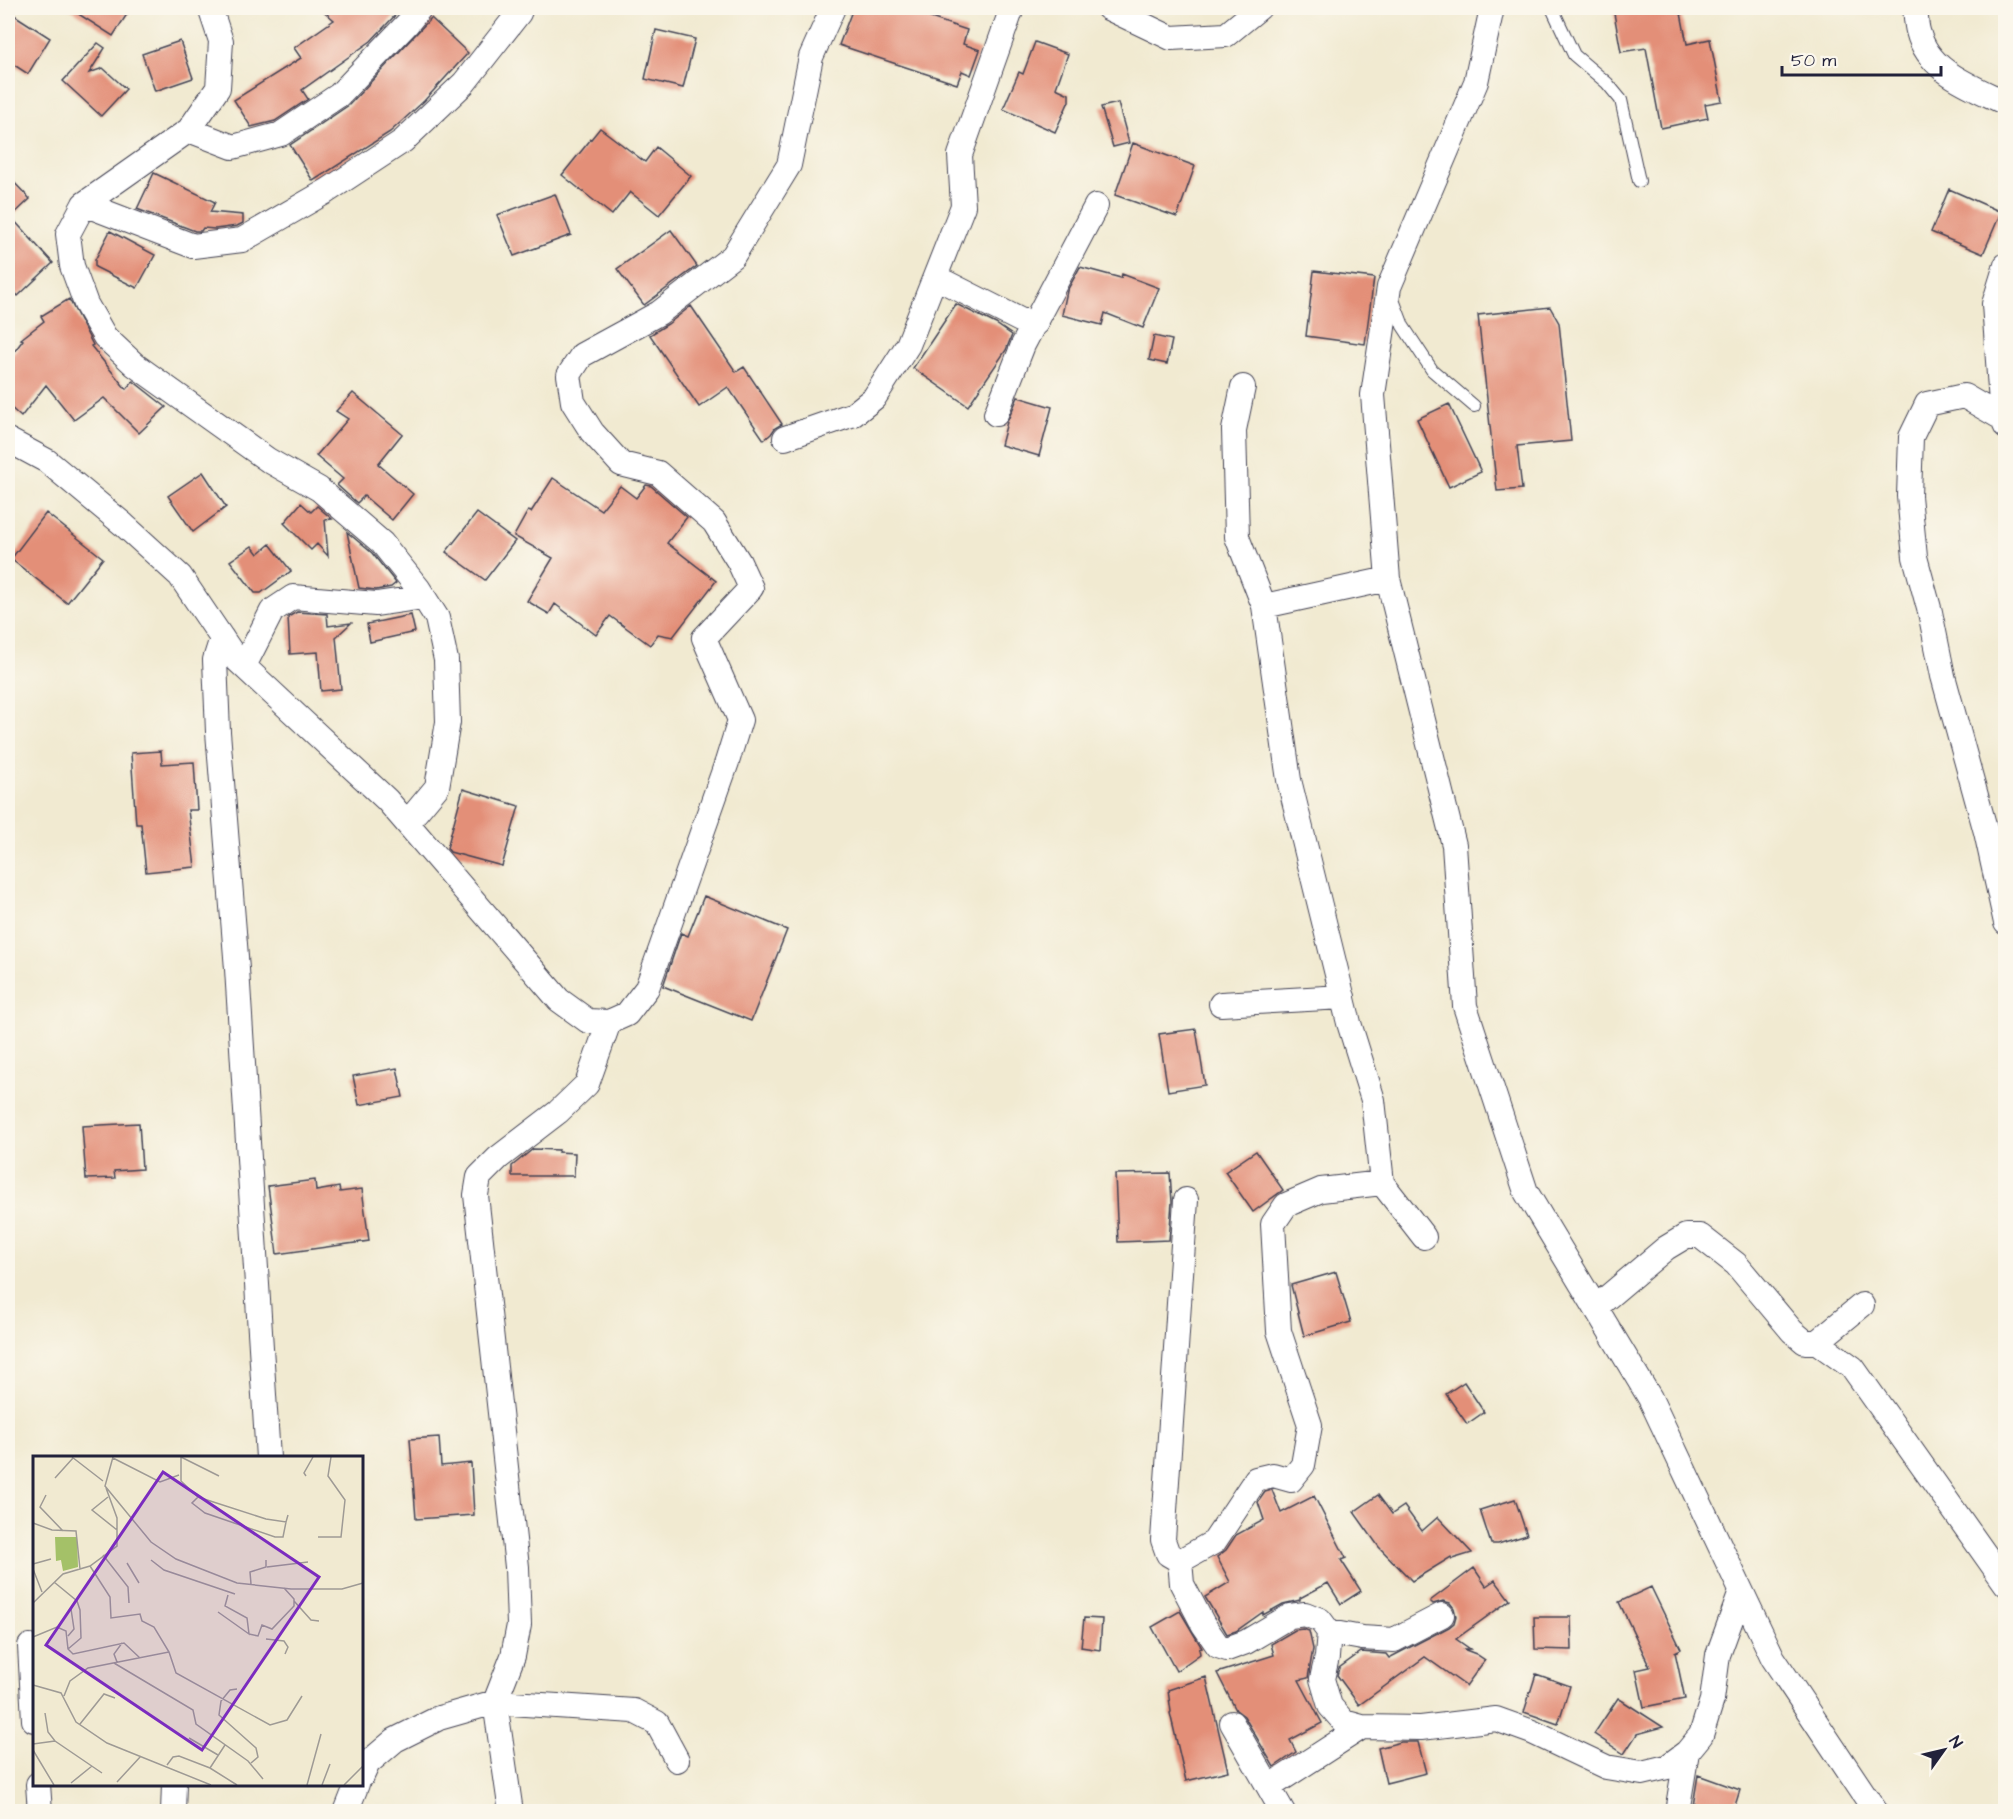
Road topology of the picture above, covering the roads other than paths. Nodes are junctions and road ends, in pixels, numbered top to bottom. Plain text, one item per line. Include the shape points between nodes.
1 (210, 8) edge
2 (420, 8) edge
3 (521, 8) edge
4 (833, 8) edge
5 (1012, 8) edge
6 (1108, 8) edge
7 (1259, 8) edge
8 (1492, 8) edge
9 (1552, 8) edge
10 (1915, 8) edge
11 (2006, 103) edge
12 (189, 130) junction
13 (1639, 181) dead end
14 (84, 204) junction
15 (1096, 206) dead end
16 (2006, 265) edge
17 (935, 277) junction
18 (1389, 287) junction
19 (1036, 323) junction
20 (1243, 387) dead end
21 (1474, 406) dead end
22 (996, 414) dead end
23 (2004, 423) edge
24 (785, 438) dead end
25 (8, 440) edge
26 (1388, 579) junction
27 (424, 597) junction
28 (1264, 606) junction
29 (222, 638) junction
30 (244, 666) junction
31 (407, 823) junction
32 (2006, 923) edge
33 (1343, 997) junction
34 (1221, 1004) dead end
35 (609, 1022) junction
36 (1382, 1183) junction
37 (1186, 1200) dead end
38 (1424, 1236) dead end
39 (1862, 1305) dead end
40 (1596, 1307) junction
41 (1817, 1342) junction
42 (268, 1456) edge
43 (1180, 1561) junction
44 (2006, 1584) edge
45 (1741, 1592) junction
46 (1442, 1615) dead end
47 (1329, 1632) junction
48 (30, 1646) dead end
49 (33, 1702) edge
50 (495, 1702) junction
51 (1232, 1723) dead end
52 (1362, 1727) junction
53 (1687, 1752) junction
54 (677, 1760) dead end
55 (363, 1774) edge
56 (38, 1786) edge
57 (174, 1786) edge
58 (356, 1786) edge
59 (1269, 1787) junction
60 (40, 1812) edge
61 (173, 1812) edge
62 (346, 1812) edge
63 (511, 1812) edge
64 (1283, 1812) edge
65 (1677, 1812) edge
66 (1876, 1812) edge

1 - 12 street via 220,41 218,88
2 - 12 street via 339,95 280,134 233,147
3 - 14 street via 464,83 403,141 327,192 242,240 193,246
4 - 35 street via 811,57 789,165 733,256 659,313 582,355 569,375 573,402 592,432 621,464 658,473 714,522 751,588 704,638 740,720 727,762 647,988 627,1014
5 - 17 street via 960,155 963,206
6 - 7 street via 1170,38 1226,35
8 - 18 street via 1476,82
9 - 13 lane via 1574,55 1621,100
10 - 11 street via 1917,31 1926,52 1940,69
12 - 14 street
14 - 27 street via 68,234 72,266 86,304 105,337 135,365 268,460 319,489 382,543
15 - 19 street
16 - 23 street via 1994,304
17 - 19 street via 1020,320
17 - 24 street via 908,345 874,398 854,414
18 - 21 lane via 1403,326 1432,370
18 - 26 street via 1373,394
19 - 22 street via 1023,345
20 - 28 street via 1234,430 1237,537
23 - 32 street via 1964,396 1927,404 1911,437 1909,496 1915,557
25 - 29 street via 47,461 180,576
26 - 28 street
26 - 40 street via 1454,845 1465,1005 1526,1192
27 - 30 street via 376,604 293,597 272,611
27 - 31 street via 438,618 446,660 448,722 437,787
28 - 33 street via 1289,780
29 - 30 street
29 - 42 street via 215,660 218,732
30 - 31 street
31 - 35 street via 559,1000 588,1021
33 - 34 street
33 - 36 street via 1373,1100
35 - 50 street via 587,1084 479,1177 476,1195 517,1567 519,1625 513,1656
36 - 38 street
36 - 43 street via 1321,1190 1286,1205 1273,1224 1279,1331 1310,1425 1303,1465 1291,1480 1273,1476 1256,1479 1214,1542
37 - 43 street via 1163,1540 1168,1554
39 - 41 street
40 - 41 street via 1666,1248 1686,1236 1700,1236 1736,1264 1792,1331 1805,1342
40 - 45 street via 1650,1398
41 - 44 street via 1853,1368
43 - 47 street via 1182,1584 1218,1646 1227,1649 1290,1616 1305,1614 1320,1620
45 - 53 street via 1718,1655 1712,1700 1701,1735
45 - 66 street via 1773,1658
46 - 47 street via 1394,1640
47 - 52 street via 1322,1679 1330,1706 1344,1722
48 - 49 street
50 - 54 street via 634,1711 657,1723
50 - 55 street via 439,1718 395,1740 368,1763
50 - 63 street
51 - 59 street
52 - 53 street via 1421,1728 1496,1719 1606,1767 1642,1773 1667,1767
52 - 59 street
53 - 65 street
56 - 60 street
57 - 61 street
58 - 62 street
59 - 64 street

